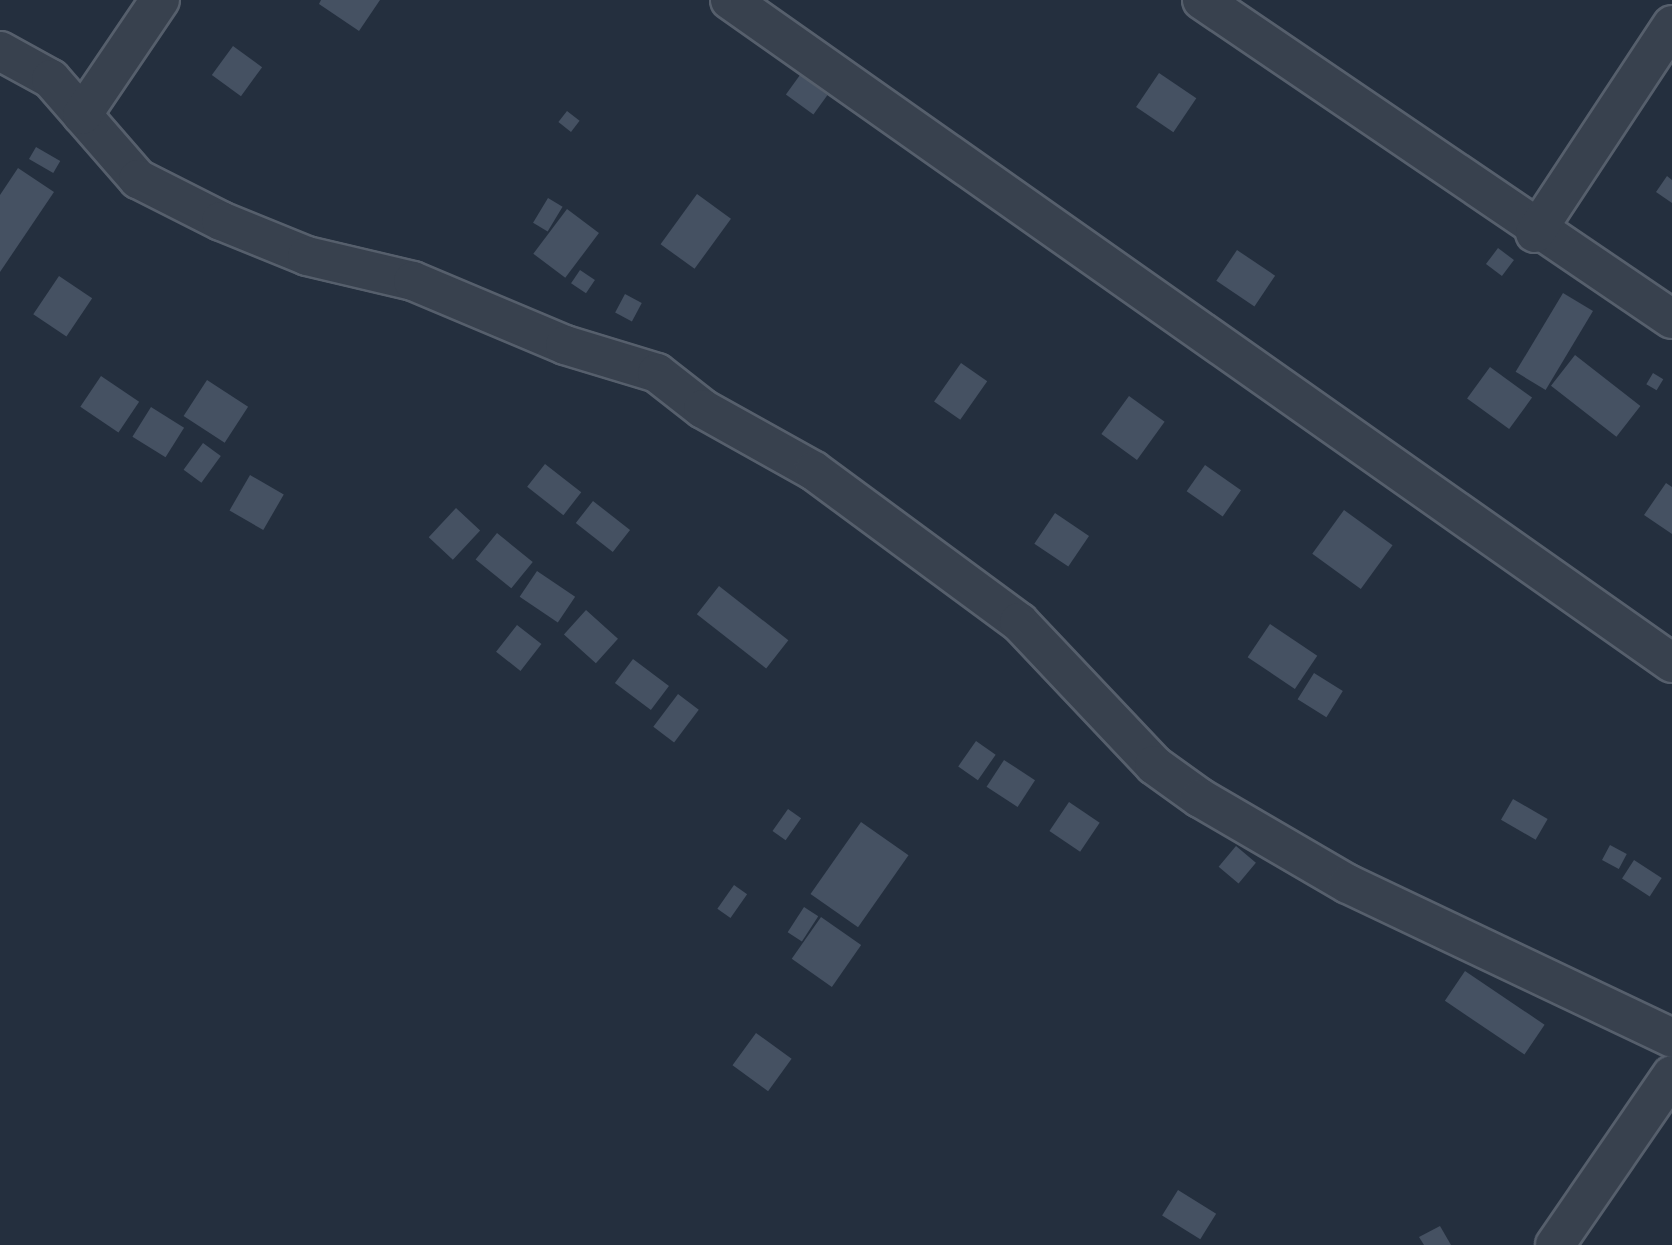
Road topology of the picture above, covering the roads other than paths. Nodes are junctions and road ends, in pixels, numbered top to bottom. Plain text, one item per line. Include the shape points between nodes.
1 (160, 0) edge
2 (730, 0) edge
3 (1202, 0) edge
4 (1672, 25) edge
5 (0, 51) edge
6 (82, 115) junction
7 (1537, 231) junction
8 (1672, 319) edge
9 (1672, 663) edge
10 (1672, 1038) edge
11 (1672, 1074) edge
12 (1555, 1245) edge

1 - 6 street
2 - 9 street
3 - 7 street
4 - 7 street
5 - 6 street via 51,79
6 - 10 street via 138,179 221,221 307,256 413,281 565,345 657,373 703,409 814,471 1019,622 1154,765 1200,798 1348,884
7 - 8 street
11 - 12 street

